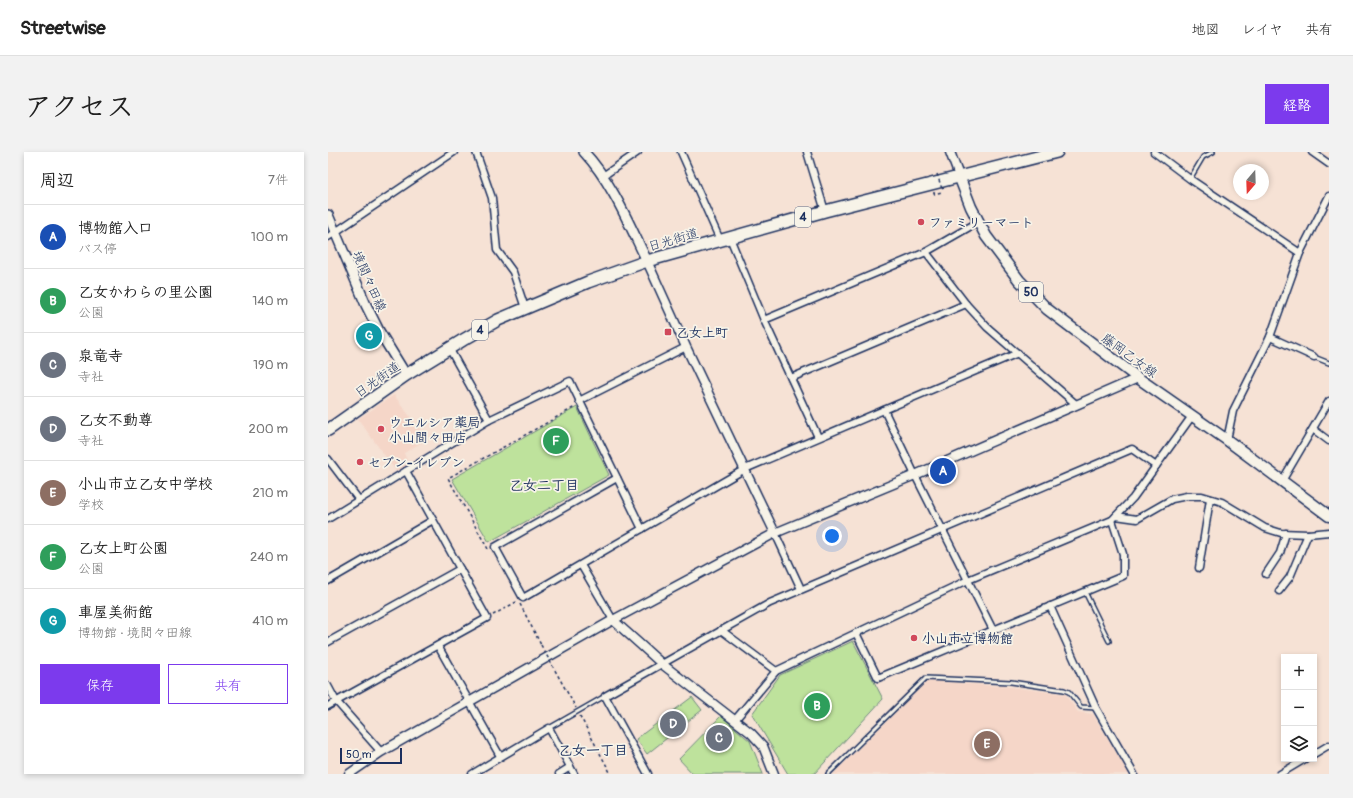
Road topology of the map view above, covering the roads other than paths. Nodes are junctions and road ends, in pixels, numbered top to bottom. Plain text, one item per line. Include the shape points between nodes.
1 (454, 152) edge
2 (476, 152) edge
3 (584, 152) edge
4 (638, 152) edge
5 (682, 152) edge
6 (807, 152) edge
7 (950, 152) edge
8 (1057, 152) edge
9 (1154, 152) edge
10 (1213, 152) edge
11 (1312, 152) edge
12 (1035, 154) edge
13 (1329, 164) edge
14 (603, 176) junction
15 (959, 176) junction
16 (1190, 179) junction
17 (1329, 196) edge
18 (825, 211) junction
19 (328, 215) edge
20 (978, 222) junction
21 (331, 235) edge
22 (725, 239) junction
23 (926, 252) junction
24 (1300, 253) junction
25 (647, 260) junction
26 (966, 304) junction
27 (525, 308) junction
28 (764, 320) junction
29 (1270, 337) junction
30 (686, 347) junction
31 (449, 348) junction
32 (1018, 354) junction
33 (1314, 356) joint
34 (1329, 363) edge
35 (406, 375) junction
36 (791, 378) junction
37 (1138, 378) junction
38 (1329, 401) edge
39 (580, 402) junction
40 (1077, 405) junction
41 (884, 410) junction
42 (1192, 416) junction
43 (489, 420) junction
44 (1313, 429) junction
45 (328, 430) edge
46 (818, 437) junction
47 (1227, 440) junction
48 (1329, 441) edge
49 (328, 459) edge
50 (1156, 466) junction
51 (744, 469) junction
52 (406, 471) junction
53 (915, 475) junction
54 (617, 478) junction
55 (1282, 481) junction
56 (1210, 499) junction
57 (359, 500) junction
58 (1329, 516) edge
59 (1114, 518) junction
60 (328, 519) edge
61 (433, 520) junction
62 (642, 529) junction
63 (942, 530) junction
64 (1329, 532) edge
65 (775, 533) junction
66 (1286, 533) junction
67 (1308, 534) junction
68 (581, 565) junction
69 (1199, 568) dead end
70 (460, 569) junction
71 (1266, 574) dead end
72 (968, 580) junction
73 (328, 581) edge
74 (801, 589) junction
75 (1279, 591) dead end
76 (1085, 592) junction
77 (1050, 606) junction
78 (613, 620) junction
79 (722, 630) junction
80 (993, 630) junction
81 (856, 633) junction
82 (1109, 641) dead end
83 (328, 642) edge
84 (438, 646) junction
85 (662, 664) junction
86 (776, 671) junction
87 (328, 686) edge
88 (605, 696) junction
89 (336, 701) junction
90 (469, 701) junction
91 (328, 706) edge
92 (1096, 708) junction
93 (735, 720) junction
94 (549, 728) junction
95 (1329, 745) edge
96 (381, 752) junction
97 (1317, 752) edge
98 (500, 756) junction
99 (1300, 762) edge
100 (570, 768) junction
101 (474, 773) edge
102 (348, 774) edge
103 (559, 774) edge
104 (574, 774) edge
105 (648, 774) edge
106 (774, 774) edge
107 (828, 774) edge
108 (1134, 774) edge
109 (1280, 774) edge

1 - 21 street
2 - 27 street via 492,198 497,250 513,272
3 - 14 main road
4 - 14 street
5 - 22 street
6 - 18 street
7 - 15 street
8 - 12 highway, 日光街道 / 4
9 - 16 street
10 - 16 lane via 1203,157
11 - 13 street
12 - 15 highway, 日光街道 / 4
14 - 25 main road
15 - 18 highway, 日光街道 / 4
15 - 20 main road, 藤岡乙女線 / 50
16 - 24 street
17 - 24 street
18 - 22 highway, 日光街道 / 4
19 - 21 main road, 境間々田線
20 - 23 street
20 - 37 main road, 藤岡乙女線 / 50 via 1019,280 1047,309
21 - 35 main road, 境間々田線 via 366,305
22 - 25 highway, 日光街道 / 4
22 - 28 street
23 - 26 street
23 - 28 street
24 - 29 street
25 - 27 highway, 日光街道 / 4
25 - 30 street
26 - 32 street via 987,327
26 - 36 street
27 - 31 highway, 日光街道 / 4
28 - 36 street
29 - 33 street
29 - 47 street via 1233,411
30 - 39 street
30 - 51 street
31 - 35 highway, 日光街道 / 4
31 - 43 street
32 - 40 street
32 - 41 street
33 - 34 lane
35 - 45 highway, 日光街道 / 4
36 - 46 street
37 - 40 street
37 - 42 main road, 藤岡乙女線 / 50
38 - 44 street
39 - 43 street via 570,381
39 - 54 street
40 - 53 street
41 - 46 street
41 - 53 street
42 - 47 main road, 藤岡乙女線 / 50
42 - 50 street
43 - 52 street
44 - 48 street
44 - 55 street
46 - 51 street
47 - 55 main road, 藤岡乙女線 / 50
49 - 57 street
50 - 59 street via 1133,498
50 - 63 street via 1132,449
51 - 62 street
51 - 65 street
52 - 57 street
52 - 61 street
53 - 63 street
53 - 65 street
54 - 62 street
54 - 68 street via 495,547 520,599
55 - 58 main road, 藤岡乙女線 / 50
56 - 59 street via 1187,496 1172,499 1138,519
56 - 66 street via 1222,502 1265,528
56 - 69 street
57 - 60 street
59 - 72 street
59 - 76 street via 1123,554 1123,576
61 - 70 street
61 - 73 street
62 - 68 street
63 - 72 street
63 - 74 street
64 - 67 street
65 - 74 street
65 - 78 street
66 - 67 street
66 - 71 street via 1280,553
67 - 75 street via 1290,577
68 - 78 street
70 - 83 street
70 - 84 street via 487,618
72 - 80 street
72 - 81 street
74 - 79 street
76 - 77 street
76 - 82 lane
77 - 80 street
77 - 92 street
78 - 85 street
78 - 90 street
79 - 85 street
79 - 86 street
80 - 81 street via 878,678
81 - 86 street
84 - 89 street
84 - 90 street
85 - 88 street
85 - 93 street
86 - 93 street
87 - 89 street
88 - 94 lane
88 - 105 street
89 - 91 street
89 - 96 street
90 - 96 street
90 - 98 street
92 - 107 lane via 1081,707 1069,692 1064,690 1011,682 926,678
92 - 108 street
93 - 106 street via 763,746
94 - 98 street
94 - 100 street
95 - 97 street
96 - 102 street
98 - 101 street
99 - 109 street
100 - 103 street
100 - 104 street

